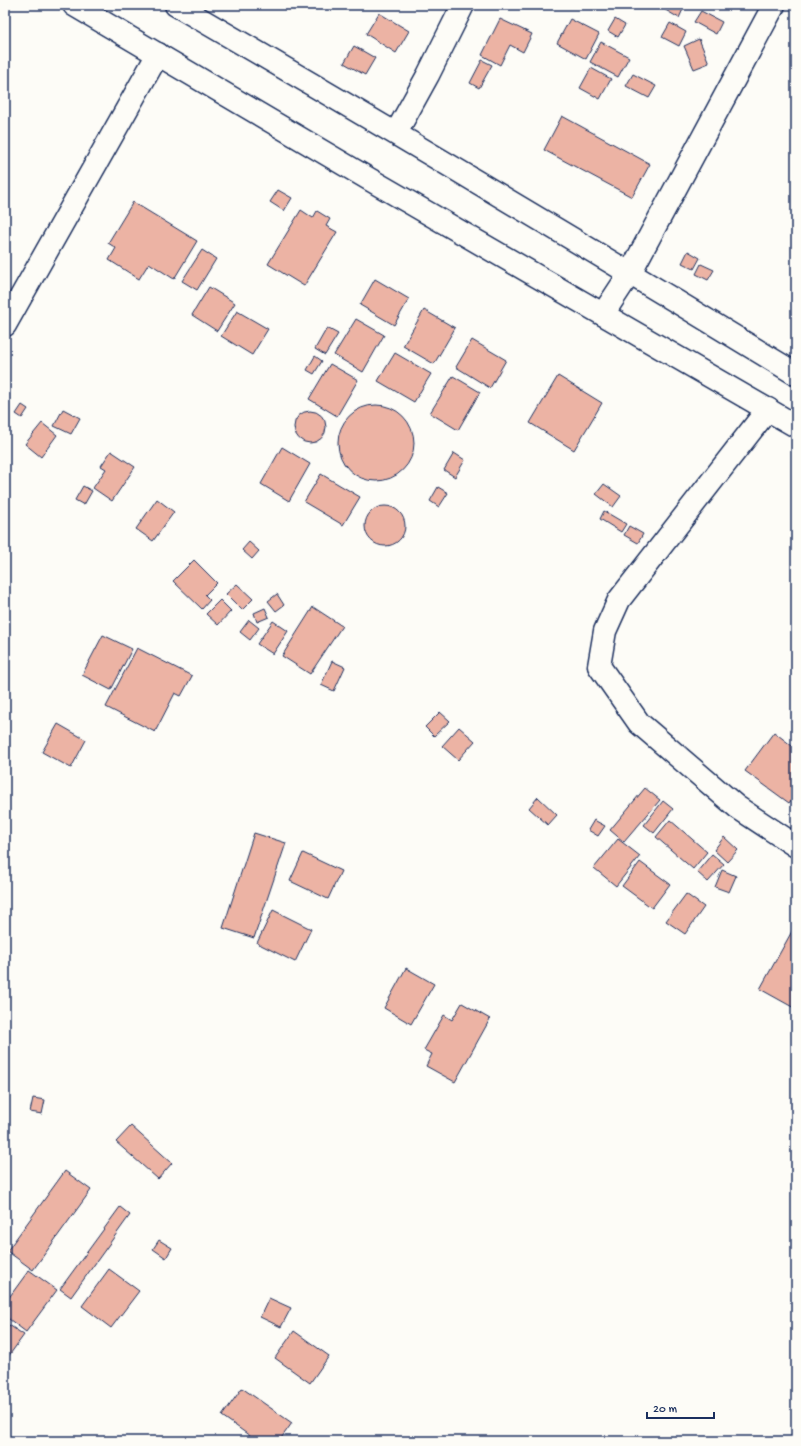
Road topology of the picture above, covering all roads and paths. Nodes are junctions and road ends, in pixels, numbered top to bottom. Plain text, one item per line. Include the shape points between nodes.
1 (74, 5) edge
2 (176, 5) edge
3 (463, 5) edge
4 (774, 5) edge
5 (158, 54) junction
6 (396, 133) junction
7 (630, 272) junction
8 (603, 314) junction
9 (5, 325) edge
10 (796, 374) edge
11 (768, 409) junction
12 (796, 426) edge
13 (796, 846) edge

1 - 5 main road
2 - 6 main road
3 - 6 main road
4 - 7 main road
5 - 8 main road
5 - 9 main road
6 - 7 main road
7 - 8 main road
7 - 10 main road
8 - 11 main road
11 - 12 main road
11 - 13 main road via 619,600 605,631 599,666 639,723 737,807

